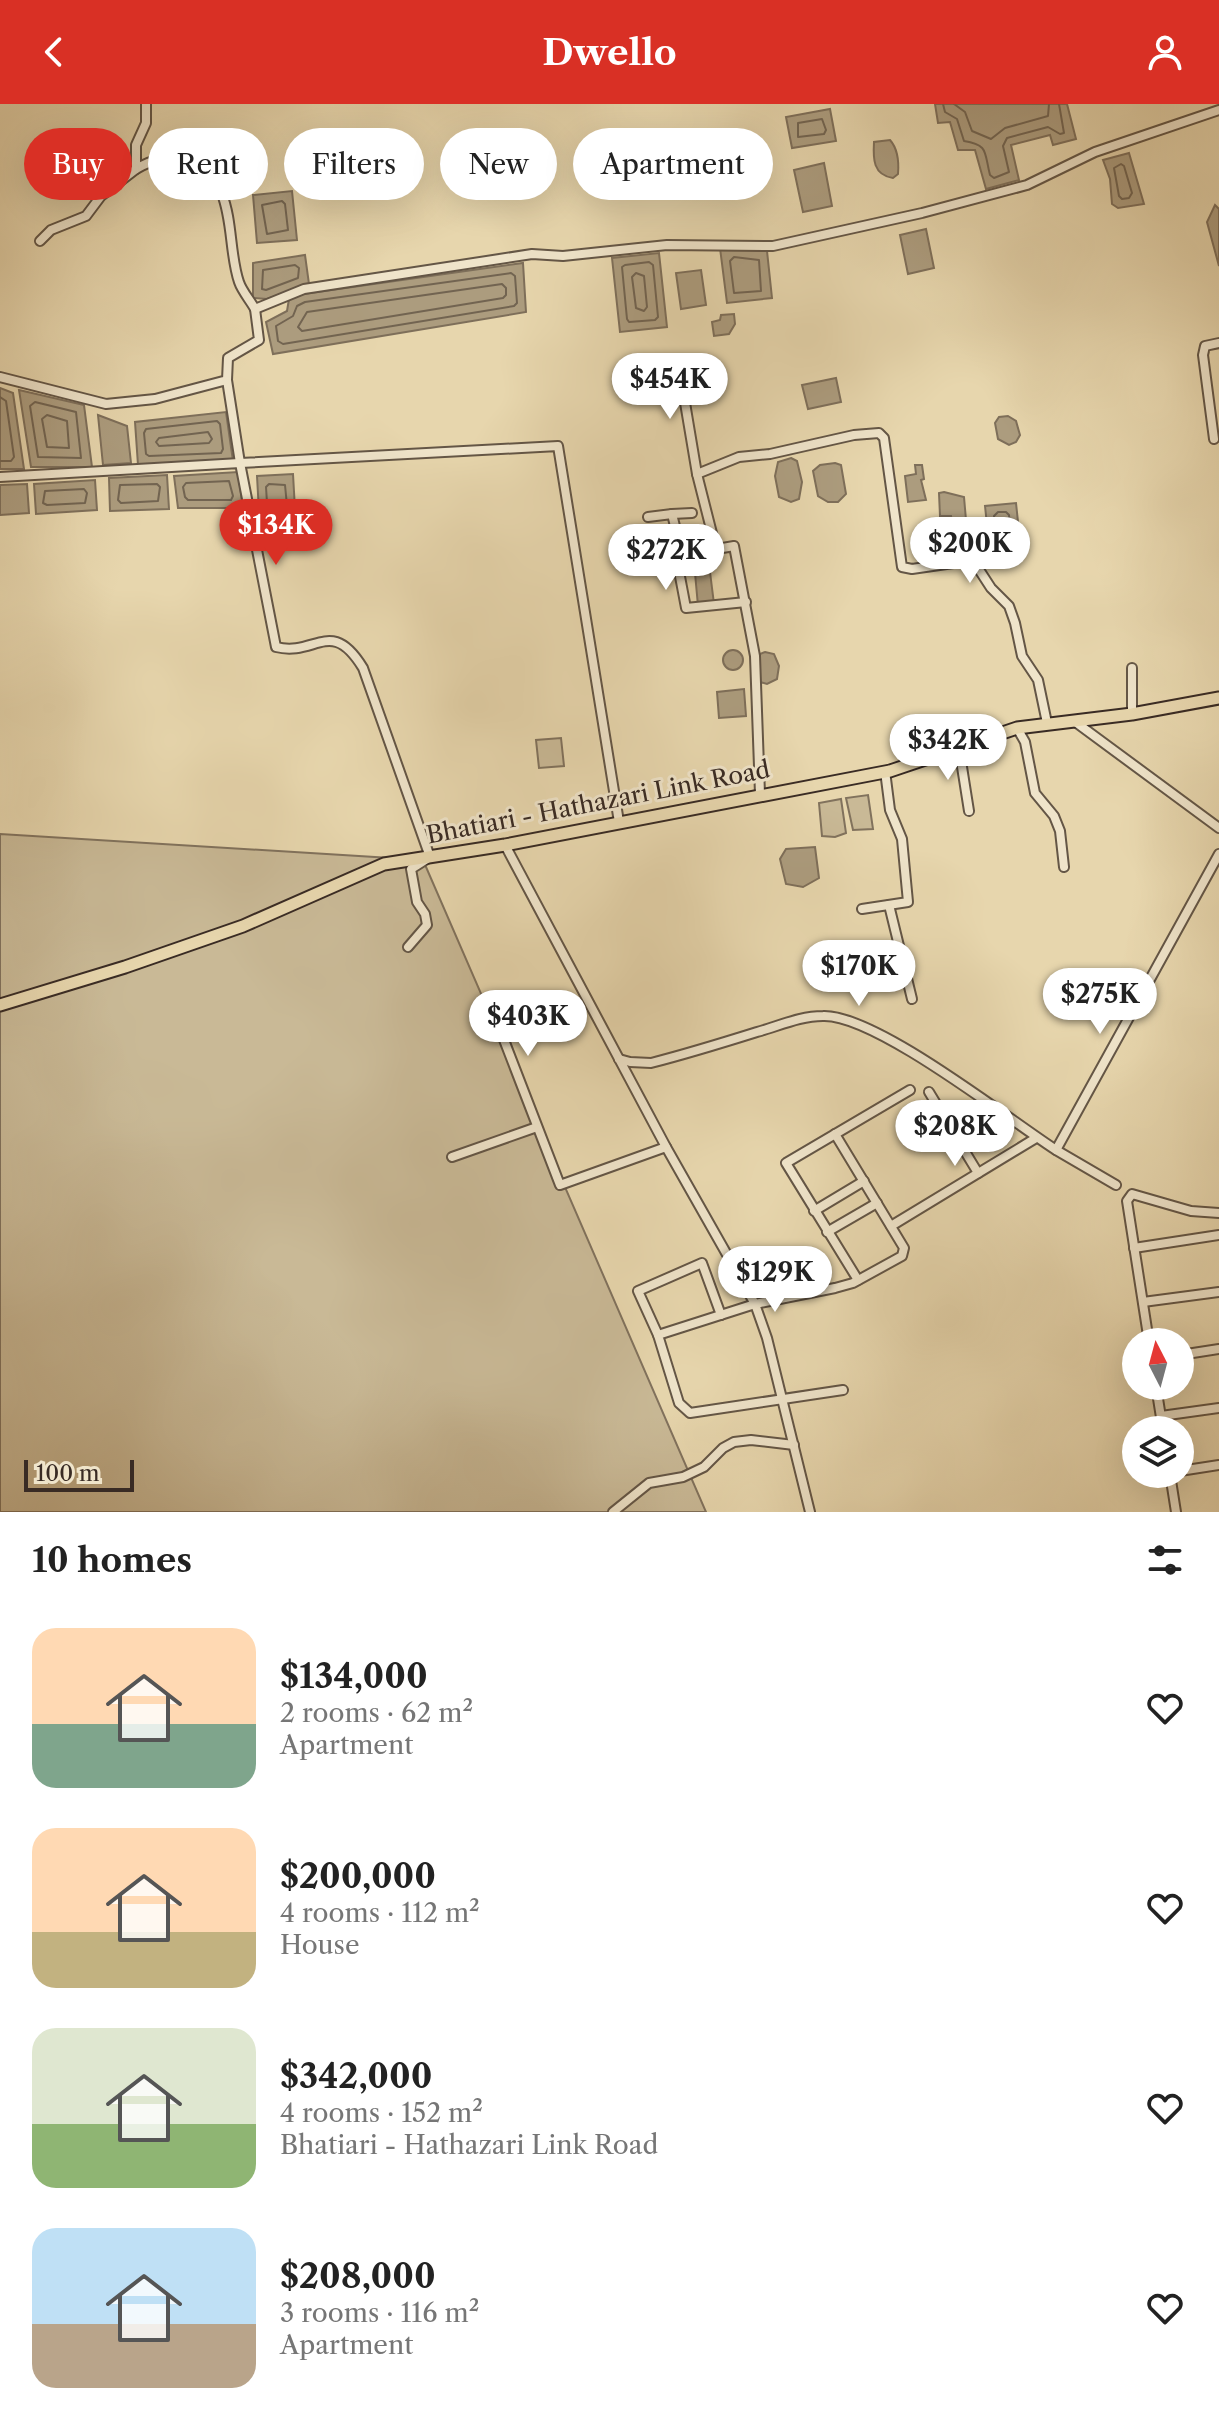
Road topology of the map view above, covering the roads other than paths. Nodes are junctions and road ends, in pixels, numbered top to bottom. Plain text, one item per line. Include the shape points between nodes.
1 (146, 104) edge
2 (1219, 110) edge
3 (136, 169) junction
4 (40, 241) dead end
5 (255, 309) junction
6 (1219, 343) edge
7 (678, 361) dead end
8 (0, 377) edge
9 (227, 380) junction
10 (1214, 439) dead end
11 (240, 463) junction
12 (697, 474) junction
13 (0, 477) edge
14 (692, 513) dead end
15 (672, 514) junction
16 (648, 517) dead end
17 (716, 549) junction
18 (678, 566) dead end
19 (746, 602) junction
20 (1132, 668) dead end
21 (1219, 698) edge
22 (1132, 714) junction
23 (1073, 721) junction
24 (1047, 723) junction
25 (1017, 728) junction
26 (959, 748) junction
27 (885, 771) junction
28 (760, 794) junction
29 (969, 811) dead end
30 (619, 822) junction
31 (1219, 828) edge
32 (505, 845) junction
33 (1219, 854) edge
34 (430, 857) junction
35 (1064, 867) dead end
36 (889, 905) junction
37 (862, 909) dead end
38 (408, 947) dead end
39 (912, 999) dead end
40 (489, 1001) dead end
41 (0, 1005) edge
42 (619, 1059) junction
43 (910, 1090) dead end
44 (929, 1092) dead end
45 (537, 1127) junction
46 (835, 1134) junction
47 (1036, 1138) junction
48 (666, 1147) junction
49 (1056, 1150) junction
50 (452, 1157) dead end
51 (978, 1173) junction
52 (864, 1181) junction
53 (1116, 1185) dead end
54 (877, 1203) junction
55 (814, 1211) junction
56 (1219, 1213) edge
57 (891, 1226) junction
58 (827, 1232) junction
59 (1219, 1235) edge
60 (1134, 1248) junction
61 (858, 1280) junction
62 (1219, 1292) edge
63 (1143, 1302) junction
64 (755, 1304) junction
65 (721, 1315) junction
66 (1147, 1328) edge
67 (658, 1335) junction
68 (1219, 1349) edge
69 (1194, 1353) edge
70 (843, 1390) dead end
71 (1158, 1400) edge
72 (781, 1401) junction
73 (1219, 1408) edge
74 (1161, 1416) joint
75 (794, 1445) junction
76 (1219, 1465) edge
77 (1194, 1469) edge
78 (1172, 1488) edge
79 (613, 1512) edge
80 (810, 1512) edge
81 (1176, 1512) edge

1 - 3 street
2 - 5 street via 1095,152 1027,185 773,246 667,245 563,256 532,254 304,289
3 - 4 street via 101,196 86,216 51,230
3 - 5 street via 168,157 203,167 213,178 227,208 239,282
5 - 9 street via 259,340 228,358
6 - 10 street via 1205,346 1203,355
7 - 12 street
8 - 9 street via 106,404 155,399
9 - 11 street
11 - 13 street
11 - 30 street via 558,446
11 - 34 street via 276,647 321,641 352,650
12 - 17 street
12 - 24 street via 739,457 879,433 884,438 902,567 967,561 978,568 1009,606 1022,656 1038,680
14 - 15 street
15 - 16 street
15 - 17 street via 682,555
17 - 19 street via 734,546
18 - 19 street via 686,608
19 - 28 street via 755,656
20 - 22 street
21 - 22 main road, Bhatiari - Hathazari Link Road
22 - 23 main road, Bhatiari - Hathazari Link Road
23 - 24 main road, Bhatiari - Hathazari Link Road
23 - 31 street
24 - 25 main road, Bhatiari - Hathazari Link Road
25 - 26 main road, Bhatiari - Hathazari Link Road
25 - 35 street via 1035,793 1060,831
26 - 27 main road, Bhatiari - Hathazari Link Road
26 - 29 street
27 - 28 main road, Bhatiari - Hathazari Link Road
27 - 36 street via 890,810 902,839 908,902
28 - 30 main road, Bhatiari - Hathazari Link Road
30 - 32 main road, Bhatiari - Hathazari Link Road
32 - 34 main road, Bhatiari - Hathazari Link Road
32 - 42 street
33 - 49 street
34 - 38 street via 411,869 427,925
34 - 41 main road, Bhatiari - Hathazari Link Road via 378,866 243,926
36 - 37 street
36 - 39 street
40 - 45 street
42 - 47 street via 651,1063 826,1015 866,1027 901,1047
42 - 48 street
43 - 46 street
44 - 51 street
45 - 48 street via 560,1185
45 - 50 street
46 - 52 street
46 - 55 street via 786,1163
47 - 49 street
47 - 51 street
48 - 64 street
49 - 53 street
51 - 57 street
52 - 54 street
52 - 55 street
54 - 57 street
54 - 58 street
55 - 58 street
56 - 60 street via 1191,1211 1132,1194 1127,1201
57 - 61 street via 904,1253
58 - 61 street
59 - 60 street
60 - 63 street
61 - 64 street
62 - 63 street
63 - 66 street
64 - 65 street
64 - 72 street
65 - 67 street
65 - 67 street via 702,1263 638,1291
67 - 72 street via 679,1403 690,1413
68 - 69 street
70 - 72 street
71 - 74 street
72 - 75 street
73 - 74 street
75 - 79 street via 734,1442 704,1467 649,1483
75 - 80 street
76 - 77 street
78 - 81 street

